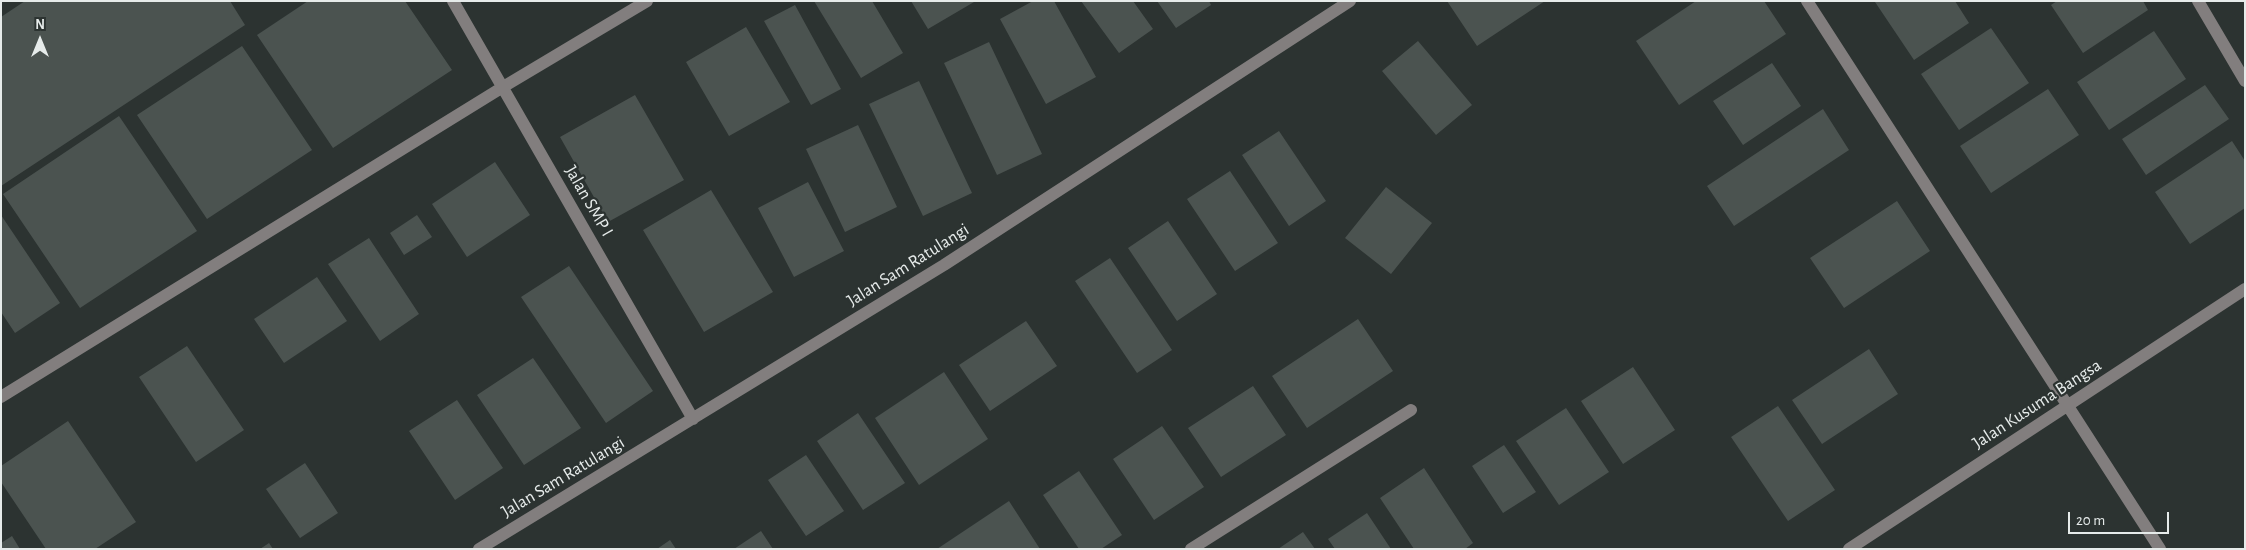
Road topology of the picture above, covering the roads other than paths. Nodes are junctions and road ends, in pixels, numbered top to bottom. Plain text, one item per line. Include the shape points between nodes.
1 (453, 1) edge
2 (647, 1) edge
3 (1350, 1) edge
4 (1807, 1) edge
5 (2198, 1) edge
6 (2245, 81) edge
7 (503, 87) junction
8 (2245, 289) edge
9 (1, 397) edge
10 (2067, 405) junction
11 (1411, 410) dead end
12 (693, 419) junction
13 (479, 549) edge
14 (1191, 549) edge
15 (1850, 549) edge
16 (2160, 549) edge

1 - 7 street, Jalan SMP I
2 - 7 street
3 - 12 street, Jalan Sam Ratulangi via 944,265
4 - 10 street
5 - 6 street
7 - 9 street
7 - 12 street, Jalan SMP I
8 - 10 street, Jalan Kusuma Bangsa
10 - 15 street, Jalan Kusuma Bangsa
10 - 16 street
11 - 14 street
12 - 13 street, Jalan Sam Ratulangi

